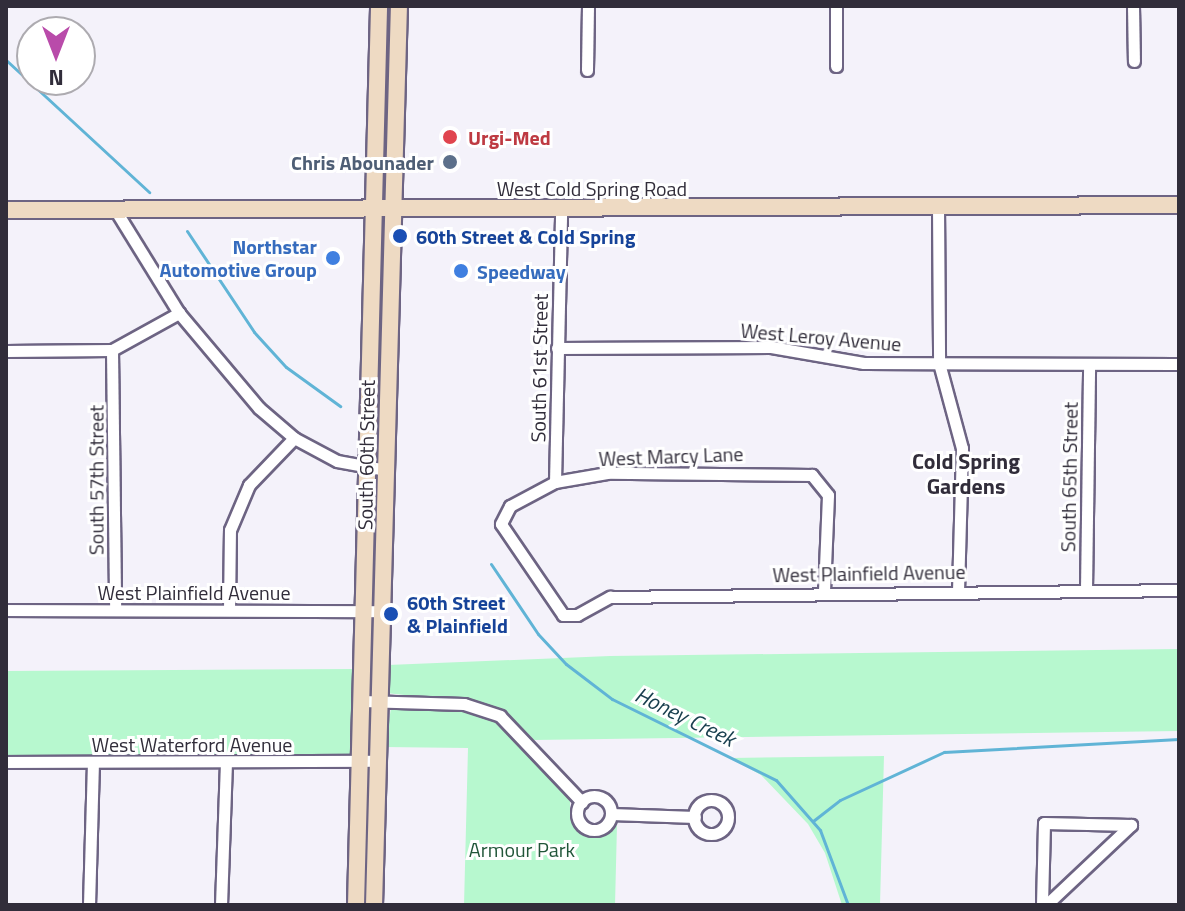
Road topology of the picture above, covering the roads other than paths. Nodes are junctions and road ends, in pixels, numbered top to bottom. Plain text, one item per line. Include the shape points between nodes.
1 (379, 6) edge
2 (399, 6) edge
3 (588, 6) edge
4 (836, 6) edge
5 (1133, 6) edge
6 (1134, 61) dead end
7 (836, 66) dead end
8 (587, 70) dead end
9 (1179, 205) edge
10 (938, 206) junction
11 (561, 208) junction
12 (6, 210) edge
13 (373, 210) junction
14 (393, 210) junction
15 (116, 211) junction
16 (373, 270) junction
17 (391, 300) junction
18 (179, 313) junction
19 (557, 348) junction
20 (112, 350) junction
21 (6, 351) edge
22 (939, 363) junction
23 (1179, 364) edge
24 (1089, 365) junction
25 (294, 438) junction
26 (367, 469) junction
27 (386, 470) junction
28 (555, 482) junction
29 (1086, 589) junction
30 (958, 590) junction
31 (1179, 590) edge
32 (824, 591) junction
33 (6, 610) edge
34 (115, 610) junction
35 (229, 610) junction
36 (364, 610) junction
37 (382, 611) junction
38 (563, 615) joint
39 (370, 701) junction
40 (360, 761) junction
41 (378, 761) junction
42 (6, 762) edge
43 (93, 762) junction
44 (226, 762) junction
45 (582, 802) junction
46 (611, 814) junction
47 (695, 817) dead end
48 (89, 905) edge
49 (221, 905) edge
50 (356, 905) edge
51 (374, 905) edge
52 (1044, 905) edge

1 - 13 main road, South 60th Street
2 - 14 main road, South 60th Street
3 - 8 street
4 - 7 street
5 - 6 street
9 - 10 main road, West Cold Spring Road
10 - 11 main road, West Cold Spring Road
10 - 22 street
11 - 14 main road, West Cold Spring Road
11 - 19 street, South 61st Street
12 - 15 main road, West Cold Spring Road
13 - 14 main road, West Cold Spring Road
13 - 15 main road, West Cold Spring Road
13 - 16 main road, South 60th Street
14 - 17 main road, South 60th Street
15 - 18 street
16 - 17 main road via 379,296
16 - 26 main road, South 60th Street
17 - 27 main road, South 60th Street
18 - 20 street
18 - 25 street via 259,408
19 - 22 street, West Leroy Avenue via 771,347 864,363
19 - 28 street, South 61st Street
20 - 21 street
20 - 34 street, South 57th Street
22 - 24 street, West Leroy Avenue
22 - 30 street via 962,448
23 - 24 street, West Leroy Avenue
24 - 29 street, South 65th Street
25 - 26 street via 337,461
25 - 35 street via 249,485 230,530
26 - 27 street
26 - 36 main road, South 60th Street
27 - 37 main road, South 60th Street
28 - 32 street, West Marcy Lane via 607,473 812,475 828,495
28 - 38 street, West Marcy Lane via 510,506 501,524
29 - 30 street, West Plainfield Avenue
29 - 31 street, West Plainfield Avenue
30 - 32 street, West Plainfield Avenue
32 - 38 street, West Plainfield Avenue via 610,597 577,615
33 - 34 street, West Plainfield Avenue
34 - 35 street, West Plainfield Avenue
35 - 36 street, West Plainfield Avenue
36 - 37 street, West Plainfield Avenue
36 - 39 main road, South 60th Street
37 - 39 main road, South 60th Street
39 - 40 main road, South 60th Street
39 - 41 main road, South 60th Street
39 - 45 street via 464,704 500,716
40 - 41 street, West Waterford Avenue
40 - 44 street, West Waterford Avenue
40 - 50 main road, South 60th Street
41 - 51 main road, South 60th Street
42 - 43 street, West Waterford Avenue
43 - 44 street, West Waterford Avenue
43 - 48 street
44 - 49 street
45 - 46 street via 599,797
45 - 46 street via 578,817 587,828 603,827
46 - 47 street
52 - 52 street via 1044,823 1131,825

